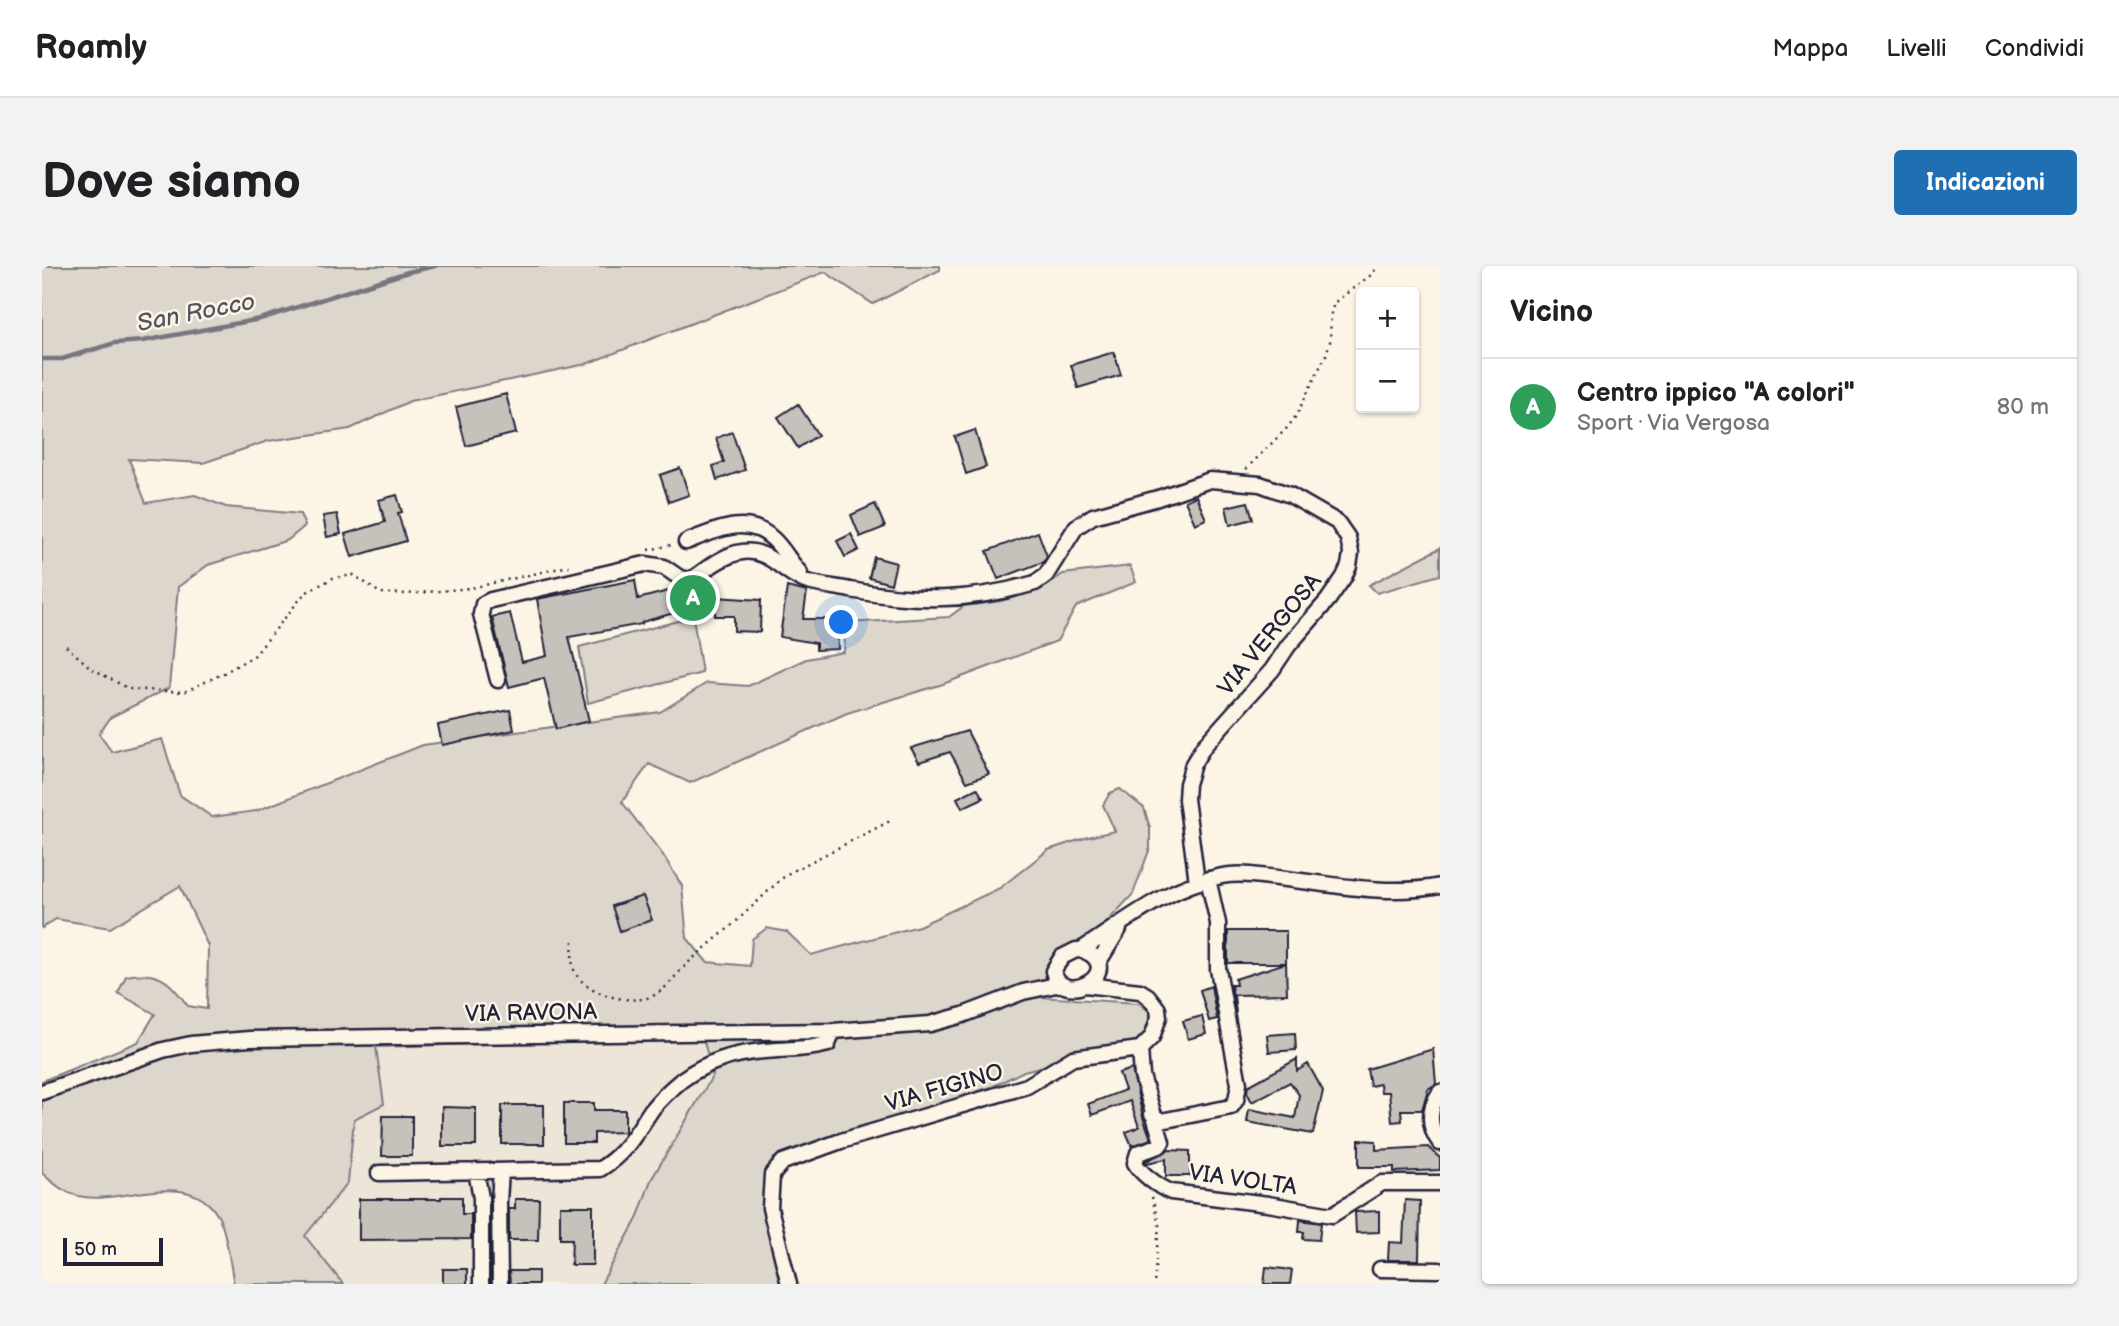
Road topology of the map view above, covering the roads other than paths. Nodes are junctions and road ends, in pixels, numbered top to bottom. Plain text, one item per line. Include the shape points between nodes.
1 (685, 542) road end
2 (808, 582) junction
3 (498, 680) dead end
4 (1202, 881) junction
5 (1440, 886) edge
6 (1122, 924) junction
7 (1081, 950) junction
8 (1098, 967) junction
9 (1053, 971) junction
10 (1061, 984) junction
11 (1085, 985) junction
12 (1111, 987) junction
13 (1023, 992) junction
14 (833, 1031) junction
15 (1140, 1049) junction
16 (42, 1092) edge
17 (1440, 1092) edge
18 (1152, 1114) junction
19 (1440, 1143) edge
20 (477, 1171) junction
21 (501, 1171) junction
22 (379, 1173) dead end
23 (1440, 1183) edge
24 (481, 1262) junction
25 (500, 1262) junction
26 (1380, 1269) dead end
27 (1440, 1270) edge
28 (481, 1284) edge
29 (500, 1284) edge
30 (789, 1284) edge

1 - 2 street via 733,525 750,526 772,538
2 - 3 street, VIA VERGOSA via 761,552 740,552 691,580 645,564 491,600 483,604 481,614
2 - 4 street, VIA VERGOSA via 893,598 948,599 1018,588 1046,575 1076,527 1093,516 1210,480 1260,484 1337,522 1351,553 1345,577 1255,691 1204,746 1194,764 1186,799
4 - 5 street via 1225,875 1411,891
4 - 6 street via 1158,898
4 - 18 street via 1218,923 1218,969 1238,1084 1236,1100 1231,1107 1161,1121
6 - 7 street
6 - 8 street
7 - 8 street via 1096,959
7 - 9 street via 1062,957
8 - 11 street via 1097,976
8 - 12 street
9 - 10 street
9 - 13 street, VIA RAVONA
10 - 11 street
10 - 13 street, VIA RAVONA
11 - 12 street
12 - 15 street via 1140,991 1158,1009 1157,1026
13 - 14 street, VIA RAVONA via 930,1024
14 - 16 street, VIA RAVONA via 238,1040 163,1050
14 - 21 street via 828,1044 815,1048 744,1054 694,1072 654,1107 616,1159 600,1169
15 - 18 street, VIA VOLTA
15 - 30 street, VIA FIGINO via 1073,1058 1027,1086 783,1162 772,1175 770,1208
17 - 19 street via 1430,1121
18 - 23 street, VIA VOLTA via 1162,1142 1138,1153 1135,1163 1140,1172 1171,1192 1332,1215 1382,1183
20 - 21 street
20 - 22 street
20 - 24 street
21 - 25 street
24 - 25 street
24 - 28 street
25 - 29 street
26 - 27 street

